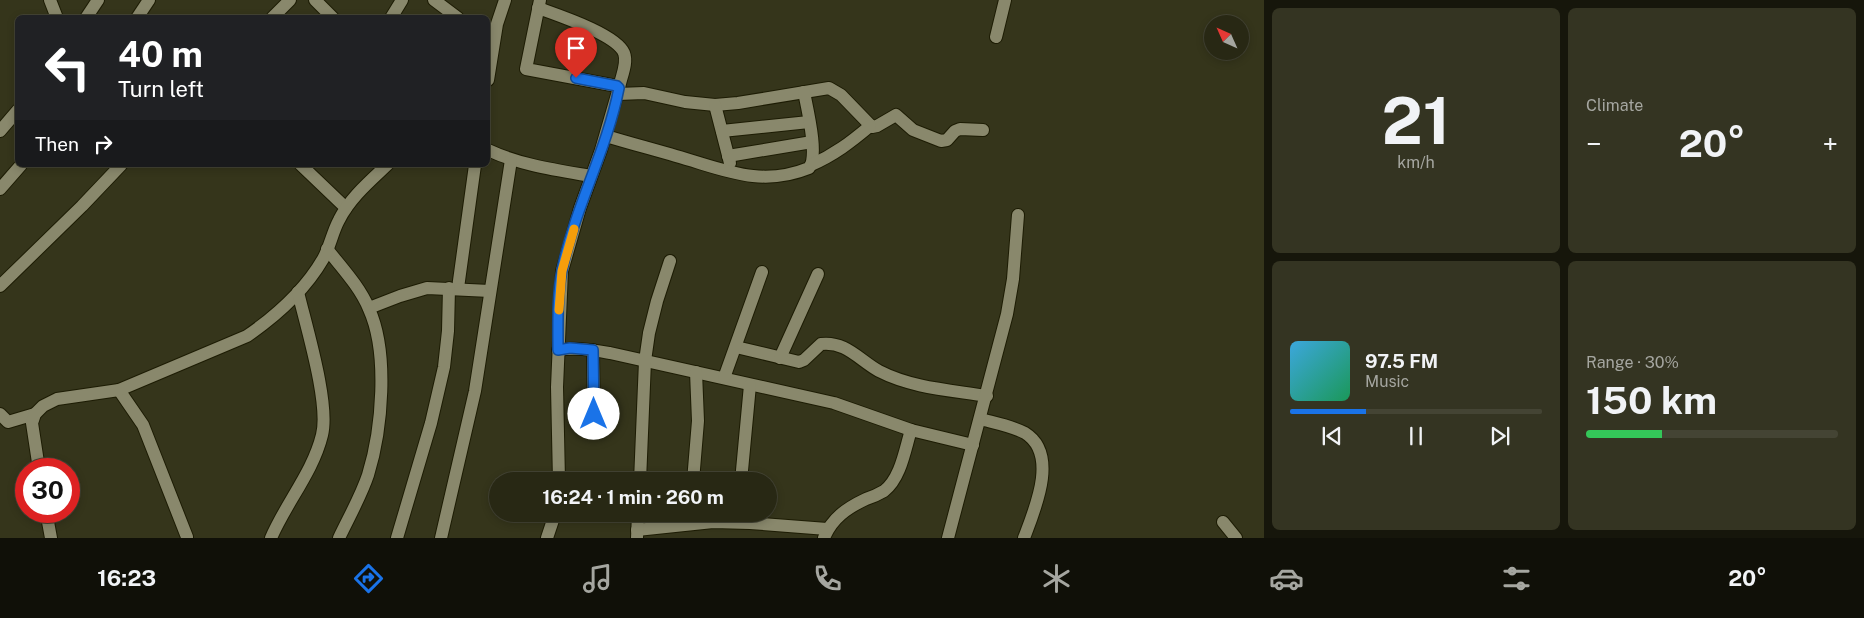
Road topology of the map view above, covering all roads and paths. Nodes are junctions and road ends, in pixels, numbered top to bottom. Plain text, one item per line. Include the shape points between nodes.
1 (50, 0) edge
2 (98, 0) edge
3 (149, 0) edge
4 (290, 0) edge
5 (314, 0) edge
6 (402, 0) edge
7 (434, 0) edge
8 (505, 0) edge
9 (1005, 0) edge
10 (539, 4) edge
11 (56, 15) edge
12 (88, 15) edge
13 (139, 15) edge
14 (275, 15) edge
15 (330, 15) edge
16 (393, 15) edge
17 (454, 15) edge
18 (996, 37) dead end
19 (491, 41) edge
20 (490, 54) edge
21 (618, 91) junction
22 (804, 92) junction
23 (715, 105) junction
24 (15, 114) edge
25 (809, 122) junction
26 (870, 126) junction
27 (983, 130) dead end
28 (0, 131) edge
29 (722, 132) junction
30 (606, 136) junction
31 (812, 142) junction
32 (490, 151) edge
33 (728, 156) junction
34 (510, 160) junction
35 (811, 165) junction
36 (19, 167) edge
37 (119, 167) edge
38 (303, 167) edge
39 (385, 167) edge
40 (475, 167) edge
41 (733, 174) junction
42 (591, 176) junction
43 (1, 186) edge
44 (346, 208) junction
45 (1018, 215) dead end
46 (327, 249) junction
47 (670, 261) dead end
48 (762, 272) dead end
49 (818, 274) dead end
50 (0, 286) edge
51 (453, 288) junction
52 (490, 291) junction
53 (298, 292) junction
54 (369, 308) junction
55 (736, 347) junction
56 (558, 350) junction
57 (593, 350) junction
58 (780, 358) junction
59 (645, 361) junction
60 (696, 372) junction
61 (724, 378) junction
62 (750, 385) junction
63 (119, 390) junction
64 (986, 396) junction
65 (0, 414) edge
66 (35, 414) junction
67 (980, 419) junction
68 (594, 430) dead end
69 (911, 430) junction
70 (974, 445) junction
71 (37, 458) edge
72 (559, 472) edge
73 (640, 472) edge
74 (694, 472) edge
75 (742, 472) edge
76 (552, 522) edge
77 (679, 522) edge
78 (760, 522) edge
79 (1223, 522) dead end
80 (48, 523) edge
81 (637, 534) edge
82 (826, 534) edge
83 (187, 537) edge
84 (51, 538) edge
85 (271, 538) edge
86 (340, 538) edge
87 (397, 538) edge
88 (442, 538) edge
89 (547, 538) edge
90 (948, 538) edge
91 (1024, 538) edge
92 (1236, 538) edge

1 - 11 street
2 - 12 street
3 - 13 street
4 - 14 street
5 - 15 street
6 - 16 street
7 - 17 street
8 - 19 street
9 - 18 street
10 - 21 street via 587,27 623,52 625,62
10 - 21 street via 526,69 617,86
19 - 20 street
21 - 23 street
21 - 30 street
22 - 23 street
22 - 25 street
22 - 26 street via 833,89
23 - 29 street
24 - 28 street
25 - 29 street
25 - 31 street
26 - 27 street via 877,126 896,115 914,130 944,141 960,129
26 - 35 street via 845,147
29 - 33 street
30 - 41 street
30 - 42 street
31 - 33 street
31 - 35 street
32 - 34 street
33 - 41 street
34 - 42 street
34 - 52 street
35 - 41 street via 777,176
36 - 43 street
37 - 50 street
38 - 44 street
39 - 44 street
40 - 51 street
42 - 56 street via 562,271
44 - 46 street
45 - 64 street via 1007,314
46 - 53 street
46 - 54 street
47 - 59 street via 649,333
48 - 55 street
49 - 58 street
51 - 52 street
51 - 54 street via 427,288
51 - 87 street via 444,367
52 - 88 street via 474,391
53 - 63 street via 247,336
53 - 85 street via 323,404 323,434 313,460
54 - 86 street via 382,360 379,421 368,475
55 - 58 street
55 - 61 street
56 - 57 street
56 - 72 street
57 - 59 street
57 - 68 street
58 - 64 street via 800,362 822,344 828,343 848,349 878,370 907,382
59 - 60 street
59 - 73 street
60 - 61 street
60 - 74 street via 698,421
61 - 62 street
62 - 69 street via 834,403
62 - 75 street
63 - 66 street via 57,399
63 - 83 street via 142,425
64 - 67 street
65 - 66 street via 8,422
66 - 71 street via 32,423
67 - 70 street
67 - 91 street via 1016,429 1031,438 1038,447 1043,461 1041,484
69 - 70 street
69 - 82 street via 892,483 884,491 846,510 834,520
70 - 90 street
76 - 89 street
77 - 81 street
78 - 82 street
79 - 92 street
80 - 84 street

